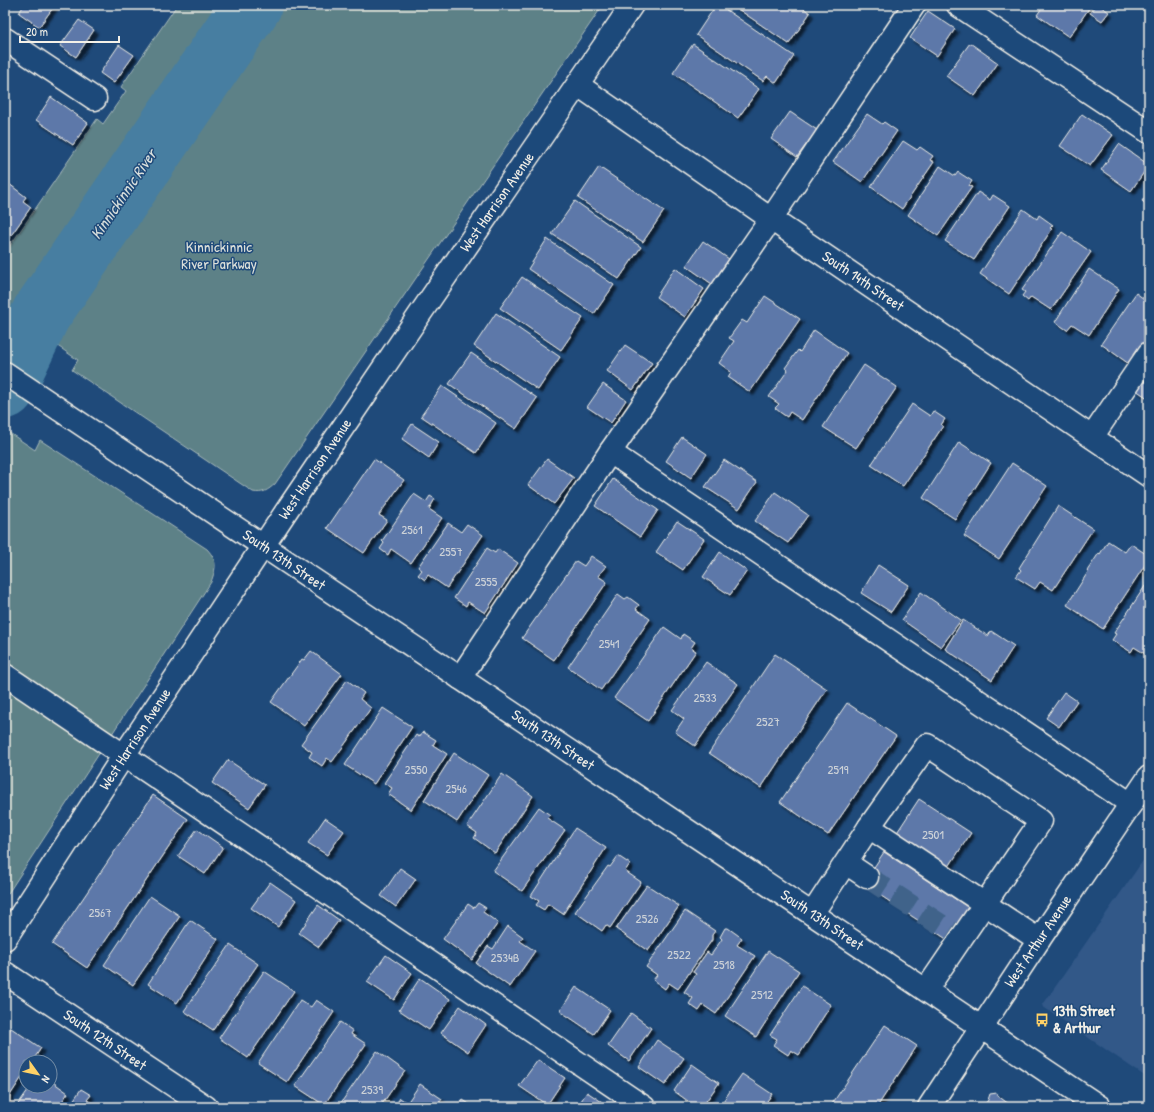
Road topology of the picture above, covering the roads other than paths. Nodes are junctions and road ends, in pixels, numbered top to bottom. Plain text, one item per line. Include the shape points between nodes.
1 (632, 5) edge
2 (914, 5) edge
3 (958, 5) edge
4 (5, 38) edge
5 (578, 85) junction
6 (95, 99) dead end
7 (1149, 132) edge
8 (771, 219) junction
9 (1149, 353) edge
10 (5, 373) edge
11 (1092, 437) junction
12 (610, 452) junction
13 (1149, 476) edge
14 (263, 546) junction
15 (5, 674) edge
16 (460, 678) junction
17 (124, 755) junction
18 (1149, 777) edge
19 (1131, 804) junction
20 (869, 827) junction
21 (846, 863) junction
22 (867, 877) tunnel mouth
23 (984, 904) junction
24 (812, 914) junction
25 (5, 939) edge
26 (1039, 940) junction
27 (5, 973) edge
28 (926, 990) junction
29 (981, 1027) junction
30 (206, 1107) edge
31 (644, 1107) edge
32 (929, 1107) edge
33 (1100, 1107) edge

1 - 5 street, West Harrison Avenue
2 - 8 street
3 - 7 street
4 - 6 street
5 - 8 street, South 14th Street
5 - 14 street, West Harrison Avenue
8 - 11 street, South 14th Street
8 - 12 street
9 - 11 street
10 - 14 street, South 13th Street
11 - 13 street, South 14th Street
12 - 16 street
12 - 19 street
14 - 16 street, South 13th Street
14 - 17 street, West Harrison Avenue
15 - 17 street
16 - 24 street, South 13th Street
17 - 25 street, West Harrison Avenue
17 - 31 street
18 - 19 street, West Arthur Avenue
19 - 26 street, West Arthur Avenue
20 - 21 street
20 - 23 street
20 - 23 street via 926,745 1028,812 1041,821
21 - 22 street
21 - 24 street
23 - 26 street
23 - 28 street via 959,936
24 - 28 street, South 13th Street
26 - 29 street, West Arthur Avenue
27 - 30 street, South 12th Street
28 - 29 street, South 13th Street
29 - 32 street, West Arthur Avenue
29 - 33 street, South 13th Street

